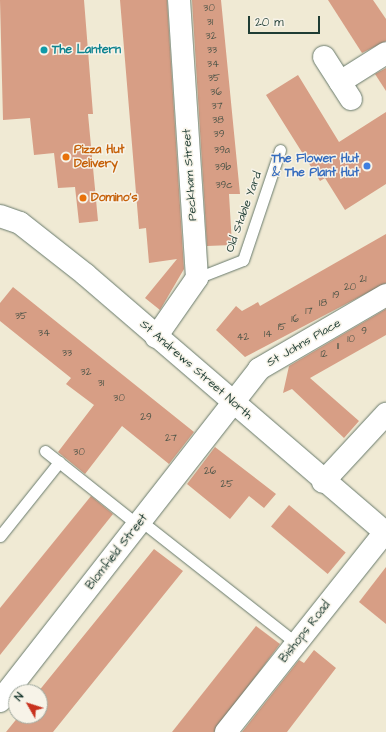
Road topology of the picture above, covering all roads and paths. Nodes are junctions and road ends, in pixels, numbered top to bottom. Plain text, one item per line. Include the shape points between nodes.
1 (179, 0) edge
2 (386, 53) edge
3 (324, 58) dead end
4 (280, 150) dead end
5 (0, 216) edge
6 (197, 278) junction
7 (386, 295) edge
8 (156, 337) junction
9 (233, 402) junction
10 (386, 414) edge
11 (45, 451) dead end
12 (59, 462) junction
13 (323, 482) junction
14 (140, 523) junction
15 (385, 532) edge
16 (0, 536) edge
17 (296, 643) junction
18 (0, 701) edge
19 (226, 732) edge

1 - 6 street, Peckham Street
2 - 3 street via 345,91
4 - 6 lane, Old Stable Yard via 243,260
5 - 8 street, St Andrews Street North via 20,223
6 - 8 street
7 - 9 street, St Johns Place via 259,369
8 - 9 street, St Andrews Street North
9 - 13 street, St Andrews Street North
9 - 14 street, Blomfield Street
10 - 13 street
11 - 12 lane
12 - 14 lane
12 - 16 lane
13 - 15 street, St Andrews Street North
14 - 17 lane
14 - 18 street, Blomfield Street
15 - 17 street, Bishops Road
17 - 19 street, Bishops Road

